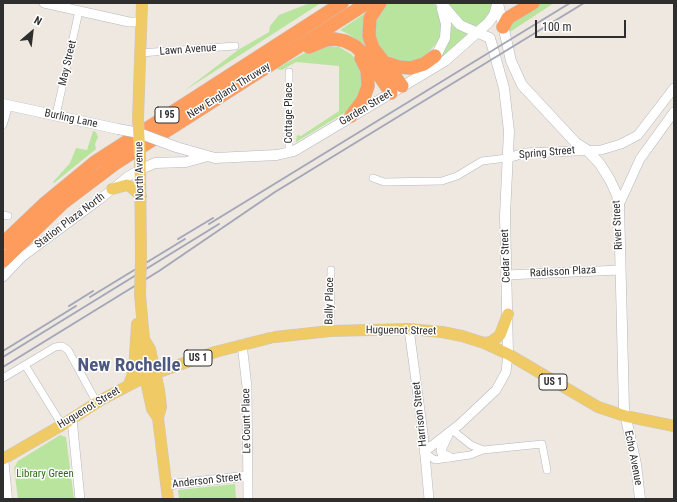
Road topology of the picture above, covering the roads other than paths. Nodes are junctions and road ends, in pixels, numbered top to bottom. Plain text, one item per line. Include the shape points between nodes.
1 (44, 3) edge
2 (142, 3) edge
3 (342, 3) edge
4 (367, 3) edge
5 (380, 3) edge
6 (441, 3) edge
7 (498, 3) edge
8 (534, 3) edge
9 (71, 6) edge
10 (79, 11) junction
11 (142, 22) junction
12 (503, 27) junction
13 (478, 33) junction
14 (350, 44) junction
15 (235, 46) dead end
16 (140, 53) junction
17 (435, 56) junction
18 (382, 61) junction
19 (264, 68) junction
20 (289, 72) dead end
21 (402, 86) junction
22 (674, 88) edge
23 (6, 105) edge
24 (674, 112) edge
25 (56, 115) junction
26 (352, 116) junction
27 (3, 125) edge
28 (140, 133) junction
29 (587, 150) junction
30 (290, 153) junction
31 (208, 156) junction
32 (507, 158) junction
33 (141, 169) junction
34 (373, 178) dead end
35 (112, 189) junction
36 (141, 196) junction
37 (619, 205) junction
38 (3, 243) edge
39 (3, 261) edge
40 (331, 270) dead end
41 (620, 270) junction
42 (506, 275) junction
43 (3, 277) edge
44 (508, 314) junction
45 (140, 316) junction
46 (409, 329) junction
47 (330, 331) junction
48 (484, 343) junction
49 (242, 344) junction
50 (508, 354) junction
51 (25, 365) junction
52 (150, 375) junction
53 (3, 378) edge
54 (129, 384) junction
55 (97, 403) junction
56 (624, 416) junction
57 (72, 418) junction
58 (62, 425) junction
59 (674, 426) edge
60 (450, 432) junction
61 (484, 450) junction
62 (424, 452) junction
63 (3, 458) edge
64 (449, 458) junction
65 (547, 470) dead end
66 (248, 476) junction
67 (167, 485) junction
68 (7, 499) edge
69 (80, 499) edge
70 (168, 499) edge
71 (248, 499) edge
72 (429, 499) edge
73 (640, 499) edge

1 - 9 street
2 - 11 main road, North Avenue
3 - 38 highway, New England Thruway / I 95 via 95,162 44,204
4 - 19 highway, New England Thruway / I 95
5 - 18 highway via 373,12 368,30 371,43
6 - 13 main road, Cedar Street via 460,25
6 - 17 main road via 446,29 443,43
7 - 12 main road, River Street
7 - 13 main road, Garden Street via 492,18
8 - 12 highway via 508,18
9 - 10 street
10 - 11 street via 129,22
10 - 25 street, May Street
11 - 16 main road, North Avenue
12 - 29 main road, River Street via 511,61 522,85 576,143
13 - 21 main road, Garden Street via 436,67
13 - 32 main road, Cedar Street via 488,37 492,42 502,79 508,121
14 - 19 highway via 340,40 326,40
14 - 21 highway
14 - 26 highway via 364,64 368,80 365,96
15 - 16 street, Lawn Avenue
16 - 28 main road, North Avenue, bridge
17 - 18 highway via 424,64 411,68
17 - 21 main road
18 - 21 highway
19 - 39 highway, New England Thruway / I 95 via 98,176 52,213
20 - 30 street, Cottage Place
21 - 26 main road, Garden Street
22 - 29 street, Spring Street via 638,135 613,147
23 - 25 main road, Burling Lane
23 - 27 street
24 - 37 street via 640,159
25 - 28 main road, Burling Lane, bridge
26 - 30 main road, Garden Street
28 - 31 main road, Garden Street, bridge
28 - 33 main road, North Avenue, bridge
29 - 32 street, Spring Street via 525,153
29 - 37 main road, River Street via 606,173
30 - 31 main road, Garden Street via 222,158
31 - 33 main road, Garden Street via 197,160 160,162
32 - 34 street via 482,161 457,176 442,181 384,182
32 - 42 main road, Cedar Street
33 - 35 street, Station Plaza North
33 - 36 main road, North Avenue
35 - 36 main road via 127,185
35 - 43 street, Station Plaza North via 22,257
36 - 45 main road, North Avenue, bridge
37 - 41 main road, River Street
40 - 47 street, Bally Place
41 - 42 street, Radisson Plaza
41 - 56 main road, River Street
42 - 44 main road, Cedar Street
44 - 48 main road via 500,335 491,342
44 - 50 main road, Cedar Street
45 - 52 main road, North Avenue via 144,339 141,350
45 - 54 main road via 136,327 134,371
46 - 47 main road, Huguenot Street / US 1
46 - 48 main road, Huguenot Street / US 1 via 442,332
46 - 62 street, Harrison Street
47 - 49 main road, Huguenot Street / US 1 via 272,337
48 - 50 main road, Huguenot Street / US 1
49 - 52 main road, Huguenot Street / US 1
49 - 66 street, Le Count Place via 247,387
50 - 56 main road, Huguenot Street / US 1 via 582,399
50 - 60 street, Cedar Street via 506,372 496,390
51 - 53 street
51 - 55 street via 55,347 62,346 68,350
51 - 58 street
52 - 54 main road, Huguenot Street / US 1
52 - 67 main road, North Avenue via 160,407 158,418
54 - 55 main road, Huguenot Street / US 1
55 - 57 main road, Huguenot Street / US 1
56 - 59 main road, Huguenot Street / US 1
56 - 73 main road, Echo Avenue via 636,464
57 - 58 main road, Huguenot Street / US 1
57 - 69 street
58 - 63 main road, Huguenot Street / US 1
60 - 61 street
60 - 62 street, Cedar Street
60 - 64 street via 441,450 442,454
61 - 64 street
61 - 65 street via 542,444
62 - 64 street via 435,460
62 - 72 street, Harrison Street
63 - 68 main road
66 - 67 street, Anderson Street
66 - 71 street, Le Count Place
67 - 70 main road, North Avenue

